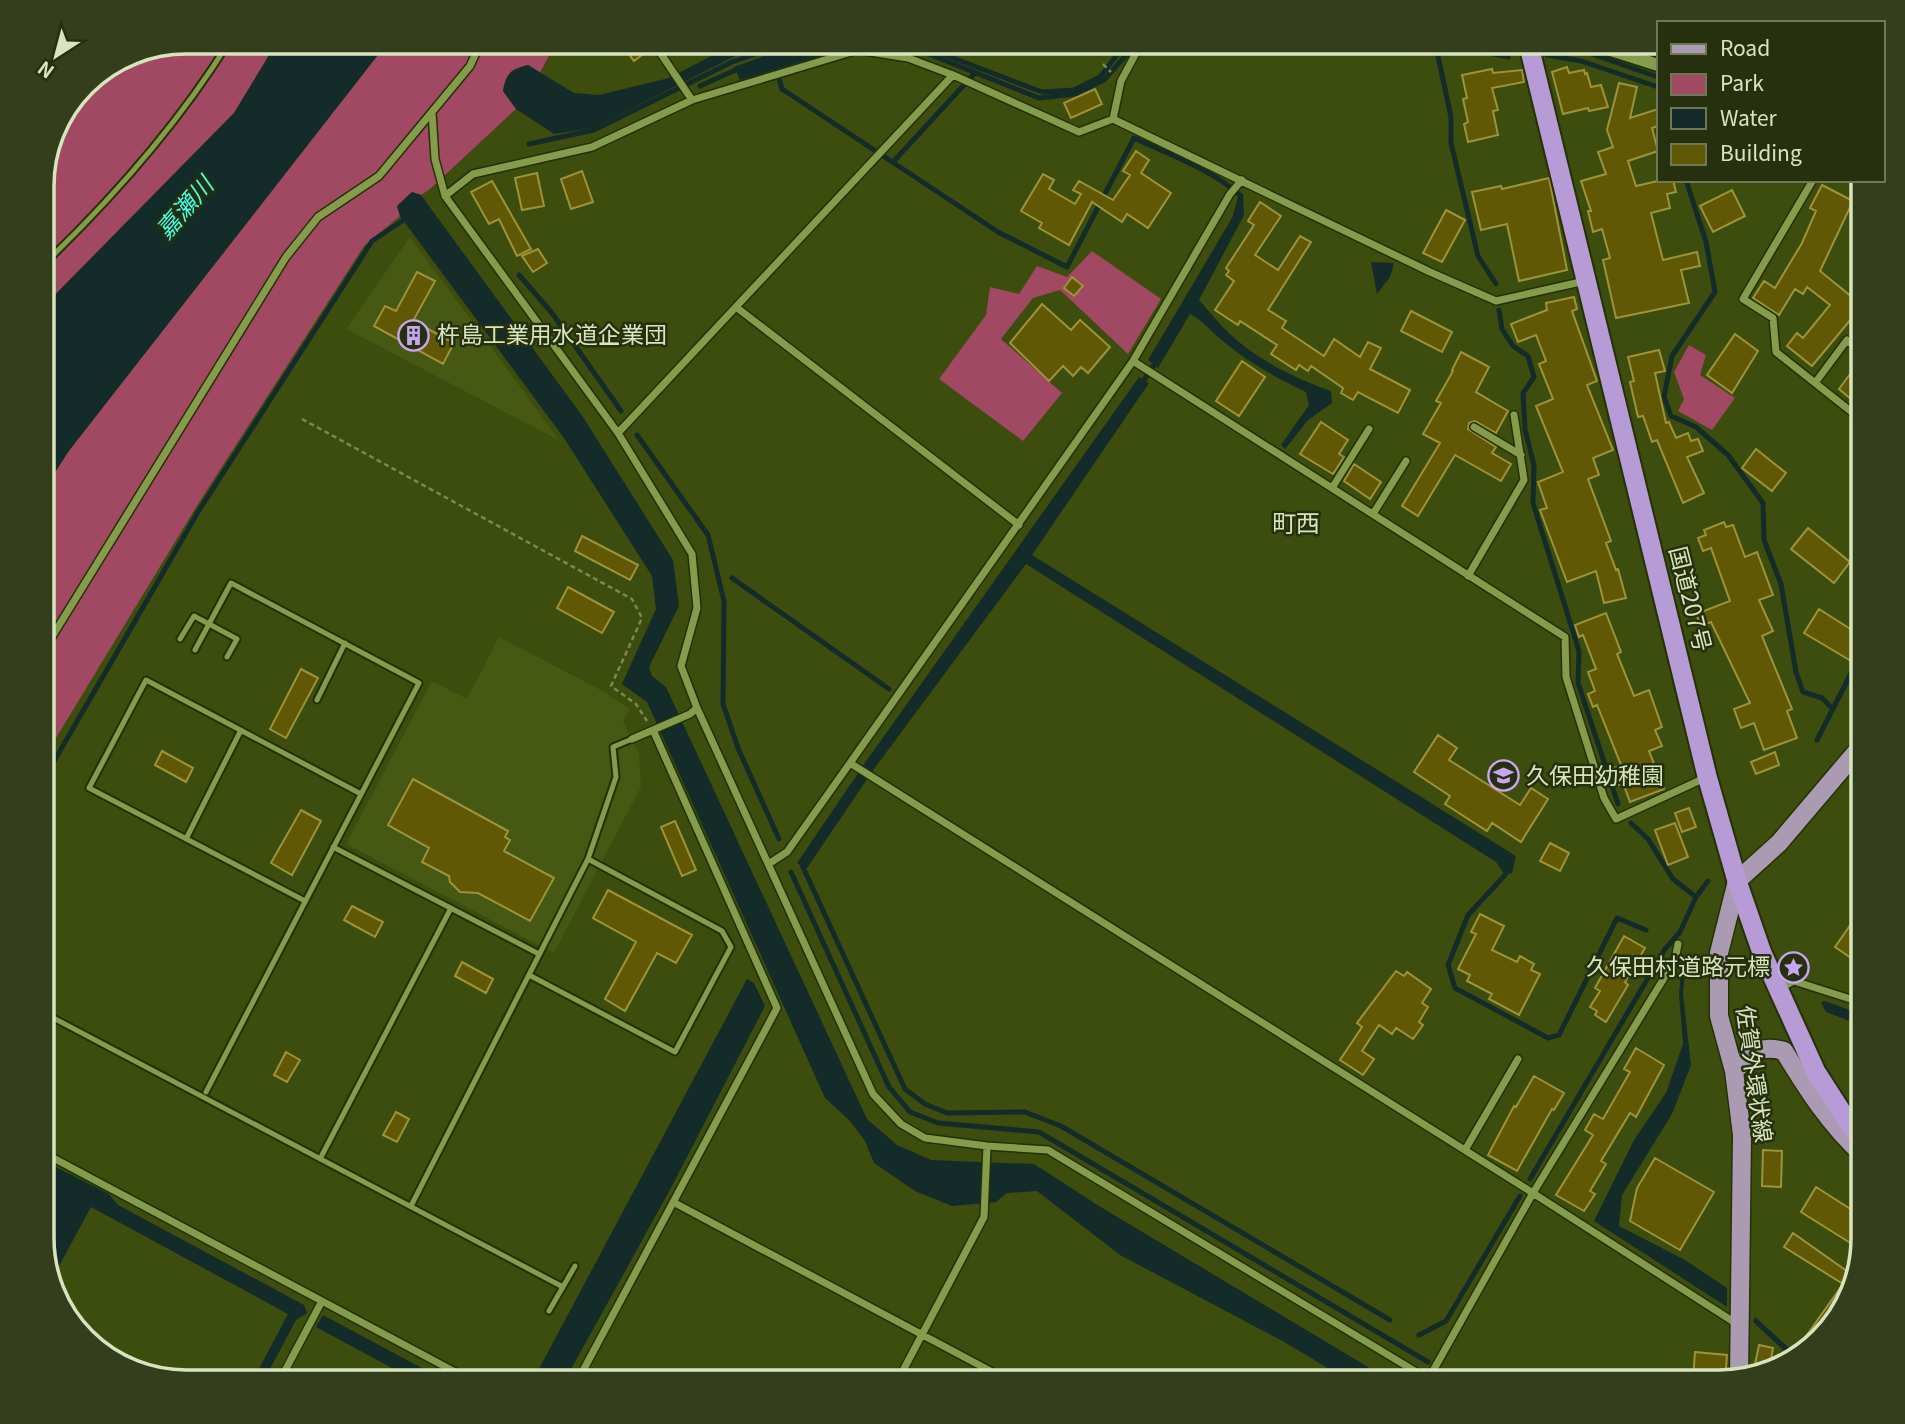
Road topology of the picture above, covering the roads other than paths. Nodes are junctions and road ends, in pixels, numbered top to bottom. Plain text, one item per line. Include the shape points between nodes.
1 (221, 54) edge
2 (475, 54) edge
3 (661, 54) edge
4 (845, 54) edge
5 (883, 54) edge
6 (1136, 54) edge
7 (1531, 54) edge
8 (1624, 54) edge
9 (1657, 65) edge
10 (953, 75) junction
11 (692, 100) junction
12 (432, 112) junction
13 (1112, 118) junction
14 (1242, 180) junction
15 (1812, 182) edge
16 (446, 196) junction
17 (55, 253) edge
18 (1588, 280) junction
19 (736, 307) junction
20 (1851, 343) edge
21 (1133, 361) junction
22 (1815, 383) junction
23 (1851, 412) edge
24 (1514, 415) dead end
25 (1474, 427) dead end
26 (1369, 429) dead end
27 (618, 433) junction
28 (1521, 455) junction
29 (1406, 461) dead end
30 (1332, 488) junction
31 (1373, 514) junction
32 (1019, 525) junction
33 (1468, 576) junction
34 (209, 624) junction
35 (55, 632) edge
36 (180, 639) dead end
37 (345, 643) junction
38 (195, 650) dead end
39 (227, 657) dead end
40 (317, 700) dead end
41 (697, 708) junction
42 (654, 729) junction
43 (241, 730) junction
44 (632, 738) joint
45 (1851, 758) edge
46 (853, 765) junction
47 (1707, 776) junction
48 (361, 794) junction
49 (186, 839) junction
50 (334, 847) junction
51 (588, 859) junction
52 (769, 863) junction
53 (1737, 881) junction
54 (305, 901) junction
55 (452, 908) junction
56 (1678, 944) dead end
57 (539, 954) junction
58 (528, 975) junction
59 (1778, 989) junction
60 (1851, 999) edge
61 (55, 1019) edge
62 (1518, 1059) dead end
63 (1734, 1071) junction
64 (206, 1092) dead end
65 (1851, 1126) edge
66 (1851, 1145) edge
67 (987, 1146) junction
68 (1465, 1150) junction
69 (55, 1159) edge
70 (320, 1159) junction
71 (1533, 1193) junction
72 (673, 1202) junction
73 (411, 1206) junction
74 (575, 1266) dead end
75 (563, 1287) junction
76 (322, 1301) junction
77 (549, 1311) dead end
78 (1740, 1327) junction
79 (922, 1336) junction
80 (1739, 1368) edge
81 (285, 1370) edge
82 (451, 1370) edge
83 (583, 1370) edge
84 (904, 1370) edge
85 (988, 1370) edge
86 (1414, 1370) edge
87 (1436, 1370) edge

1 - 17 lane via 150,154
2 - 12 street
3 - 11 street
4 - 11 street
5 - 10 street
6 - 13 street via 1121,81
7 - 18 highway, 国道207号
8 - 9 street
10 - 13 street via 1079,132
10 - 19 street
11 - 16 street via 593,147 474,174
12 - 16 street via 435,159
12 - 35 street via 379,176 318,216 286,257
13 - 14 street
14 - 18 street via 1496,301
14 - 21 street
15 - 22 street via 1743,299 1773,318 1776,352
16 - 27 street
18 - 47 highway, 国道207号
19 - 27 street
19 - 32 street
20 - 22 street via 1847,340
21 - 30 street
21 - 32 street
22 - 23 street
24 - 28 street
25 - 28 street
26 - 30 street
27 - 41 street via 692,554 697,607 681,666
28 - 33 street via 1524,480
29 - 31 street
30 - 31 street
31 - 33 street
32 - 46 street
33 - 47 street via 1564,637 1566,677 1604,798 1616,819
34 - 36 lane via 194,617
34 - 37 lane via 231,583
34 - 38 lane
34 - 39 lane via 237,639
37 - 40 lane
37 - 48 lane via 419,683
41 - 42 street
41 - 52 street
42 - 44 street
42 - 72 street via 777,1008
43 - 48 lane
43 - 49 lane
43 - 49 lane via 146,680 89,788
44 - 51 lane via 613,747 616,777
45 - 53 main road via 1779,843
46 - 52 street via 787,852
46 - 68 street
47 - 53 highway, 国道207号
48 - 50 lane
49 - 54 lane
50 - 54 lane
50 - 55 lane
51 - 57 lane
51 - 58 lane via 722,931 731,947 675,1052
52 - 67 street via 873,1094 901,1124 925,1138
53 - 59 highway, 国道207号
53 - 63 main road, 佐賀外環状線 via 1719,953 1719,1016
54 - 64 lane
55 - 57 lane
55 - 70 lane
56 - 71 street via 1675,960
57 - 58 lane
58 - 73 lane
59 - 60 street via 1794,981
59 - 65 highway, 国道207号 via 1816,1072
61 - 70 lane
62 - 68 street
63 - 66 main road via 1760,1048 1784,1051
63 - 78 main road, 佐賀外環状線 via 1742,1135
67 - 79 street via 984,1217
67 - 86 street via 1048,1150
68 - 71 street
69 - 76 street
70 - 73 lane
71 - 78 street
71 - 87 street
72 - 79 street
72 - 83 street
73 - 75 lane
74 - 75 lane
75 - 77 lane
76 - 81 street
76 - 82 street
78 - 80 main road, 佐賀外環状線
79 - 84 street
79 - 85 street

